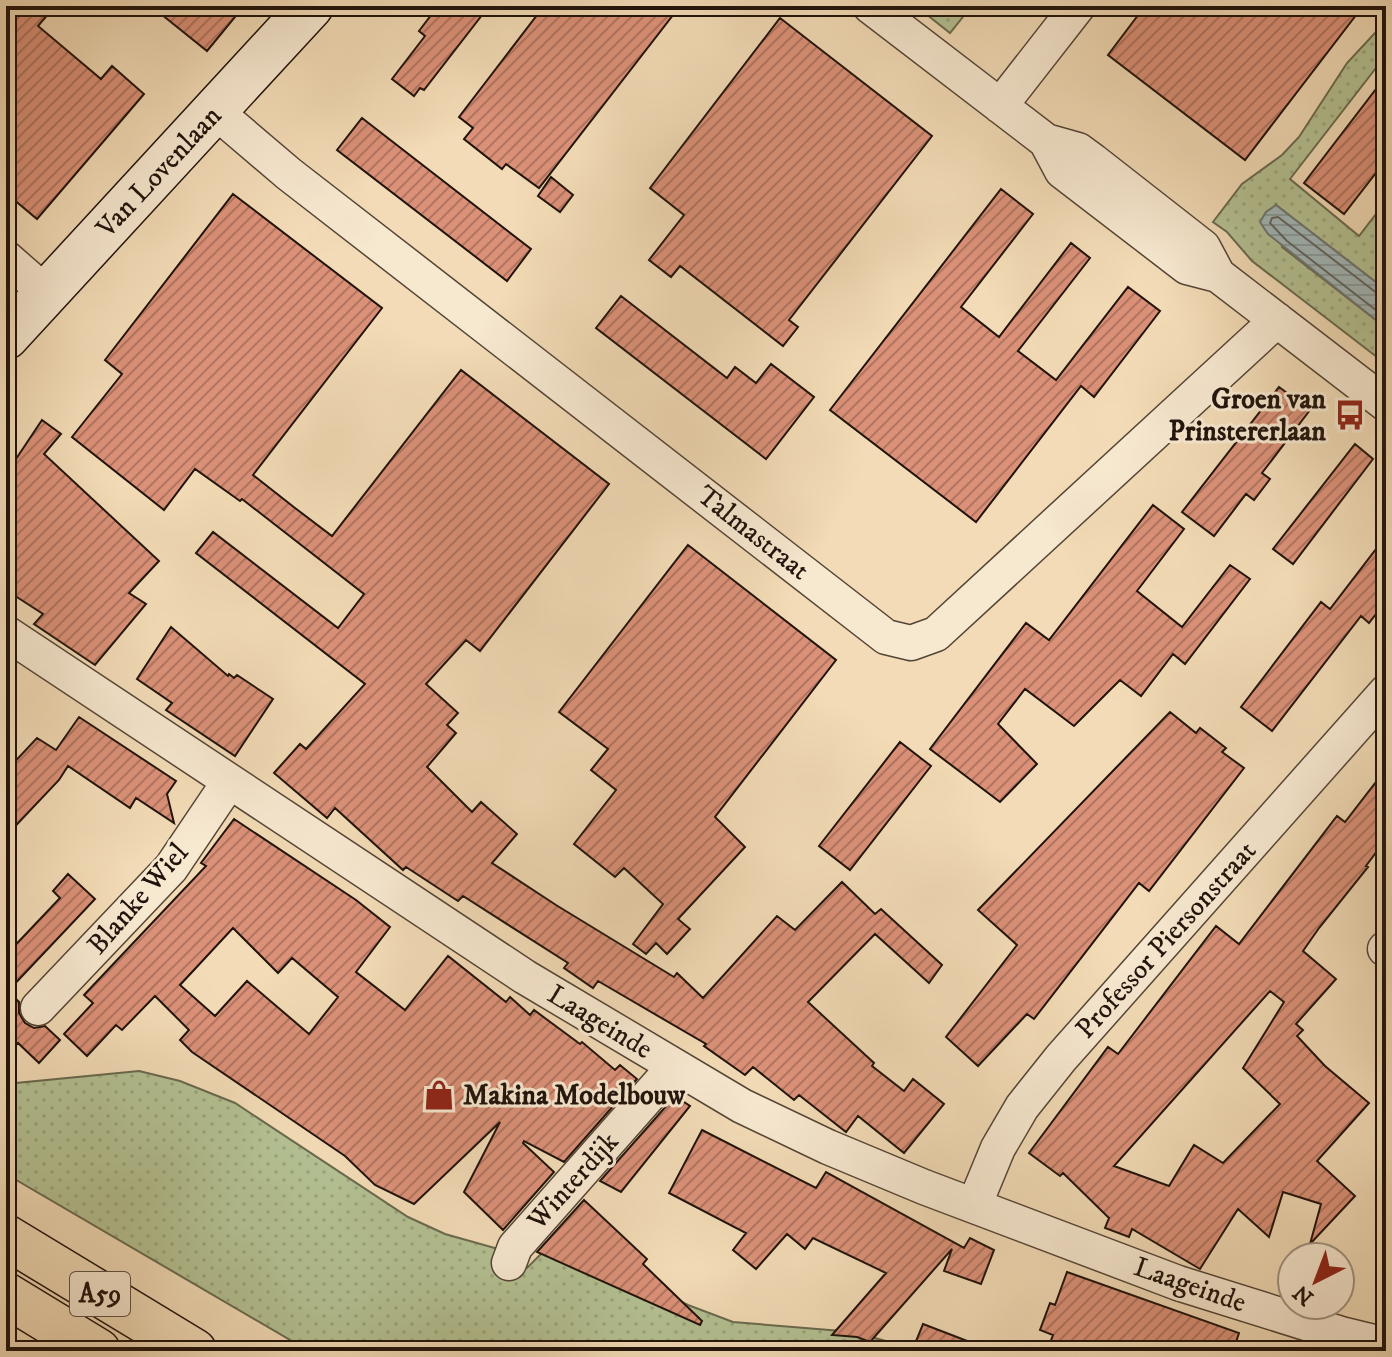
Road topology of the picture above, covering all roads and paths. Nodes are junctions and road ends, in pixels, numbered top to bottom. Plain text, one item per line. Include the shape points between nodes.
1 (311, 6) edge
2 (870, 6) edge
3 (1078, 6) edge
4 (1000, 106) junction
5 (215, 111) junction
6 (6, 258) edge
7 (46, 293) junction
8 (1277, 320) junction
9 (6, 337) edge
10 (1386, 404) edge
11 (6, 633) edge
12 (1386, 692) edge
13 (229, 782) junction
14 (38, 1008) dead end
15 (674, 1067) junction
16 (974, 1206) junction
17 (6, 1237) edge
18 (509, 1263) dead end
19 (6, 1295) edge
20 (1386, 1345) edge
21 (98, 1351) edge
22 (194, 1351) edge

1 - 5 main road, Van Lovenlaan
2 - 4 street
3 - 4 street
4 - 8 street via 1046,141 1062,171 1187,267 1218,275
5 - 7 main road, Van Lovenlaan
5 - 8 street, Talmastraat via 886,637 911,643 936,634
6 - 7 street
7 - 9 main road, Van Lovenlaan
8 - 10 street
11 - 13 street, Laageinde
12 - 16 street, Professor Piersonstraat via 1061,1058 1022,1107
13 - 14 street, Blanke Wiel via 171,868
13 - 15 street, Laageinde via 512,968
15 - 16 street, Laageinde via 828,1147
15 - 18 street, Winterdijk via 515,1247
16 - 20 street, Laageinde via 1178,1283
17 - 22 highway, A59
19 - 21 highway, A59

